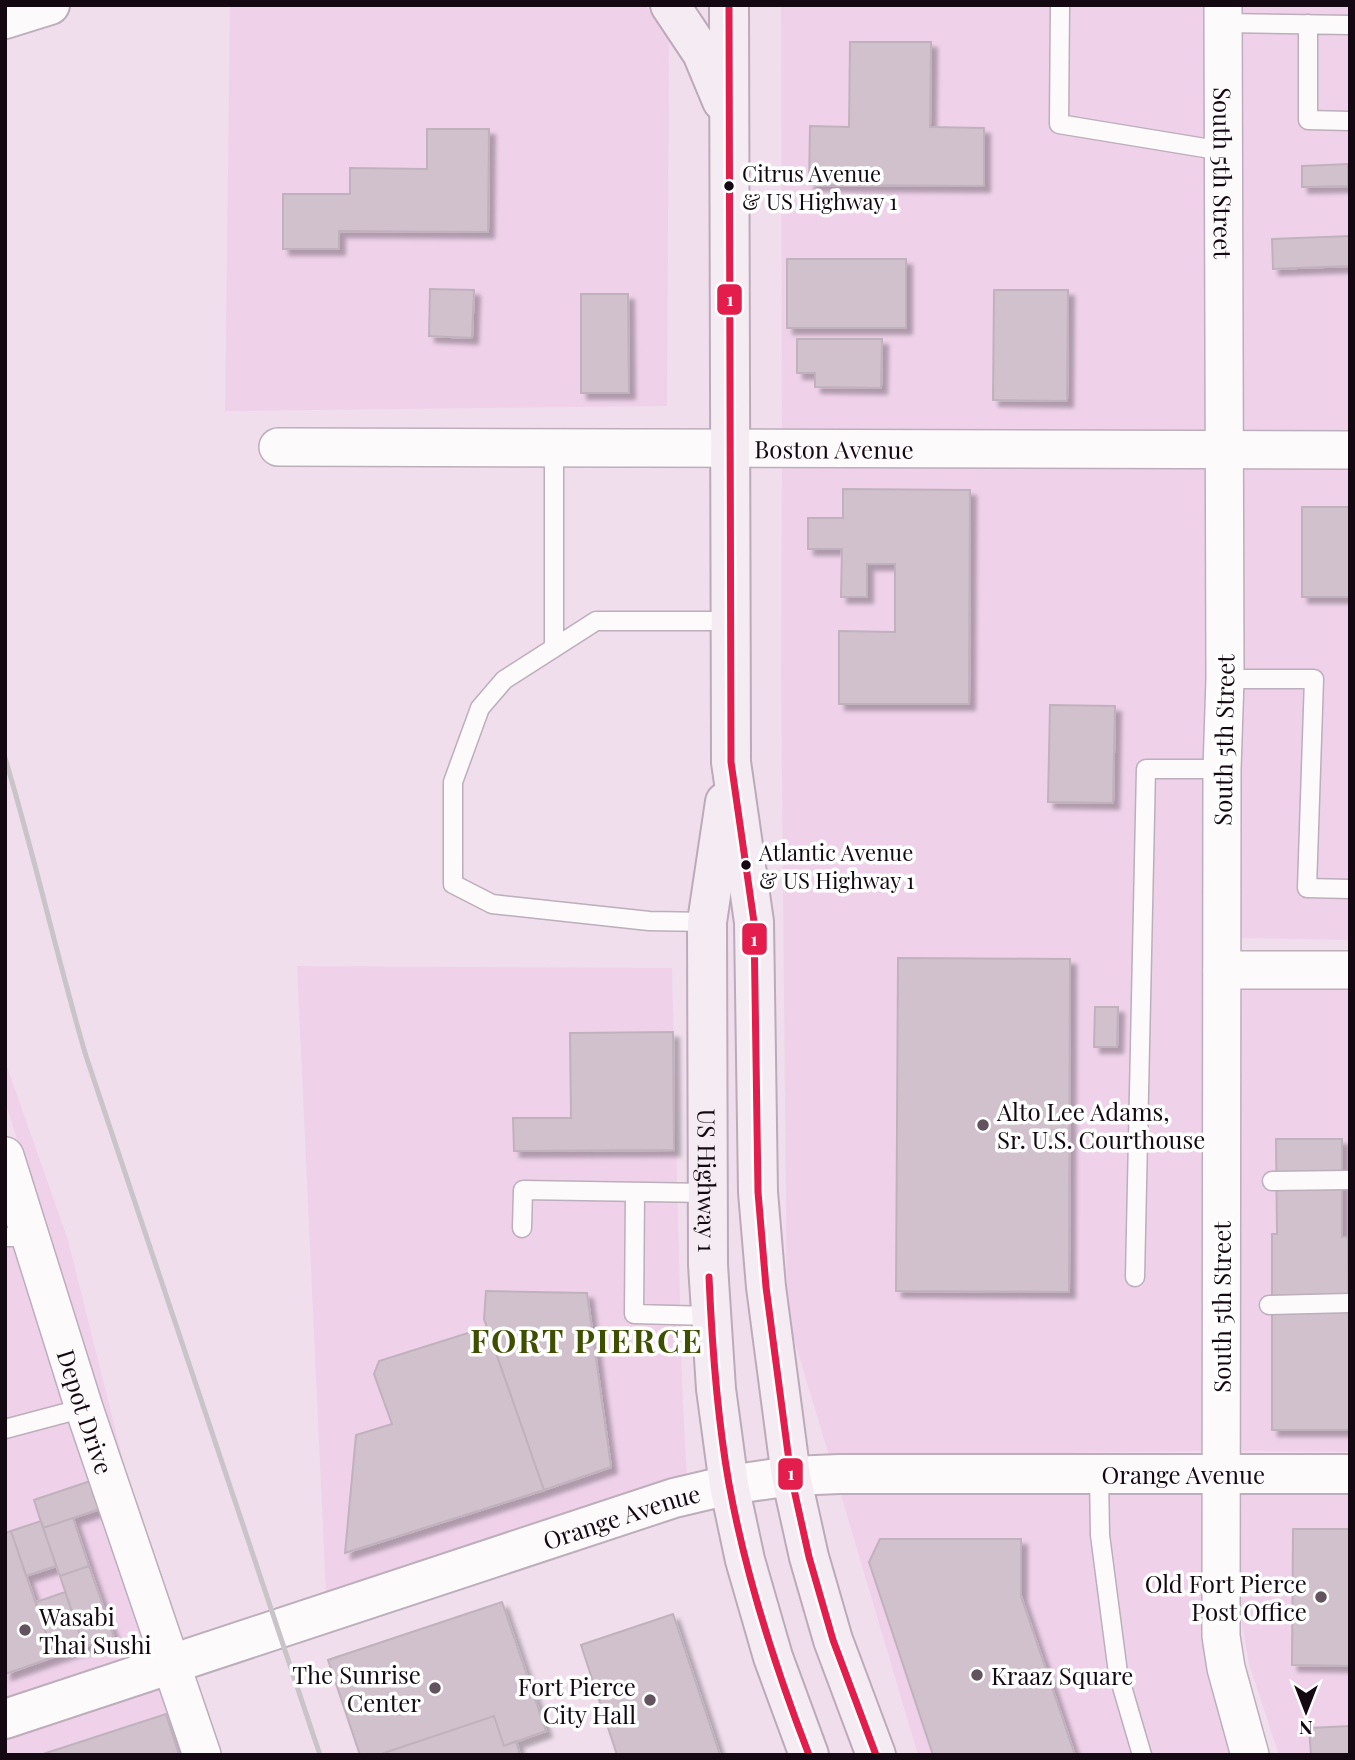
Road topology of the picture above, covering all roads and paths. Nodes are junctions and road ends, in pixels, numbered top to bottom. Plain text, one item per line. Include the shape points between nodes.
1 (51, 5) edge
2 (670, 5) edge
3 (729, 5) edge
4 (1060, 5) edge
5 (1223, 14) edge
6 (5, 19) edge
7 (1308, 24) junction
8 (1350, 25) edge
9 (730, 119) junction
10 (1350, 121) edge
11 (1223, 151) junction
12 (278, 447) dead end
13 (554, 447) junction
14 (730, 448) junction
15 (1223, 449) junction
16 (1350, 450) edge
17 (731, 621) junction
18 (554, 649) junction
19 (1225, 679) junction
20 (731, 762) junction
21 (1222, 769) junction
22 (1350, 889) edge
23 (707, 922) junction
24 (1222, 970) junction
25 (1350, 970) edge
26 (6, 1162) edge
27 (1350, 1180) edge
28 (1272, 1181) dead end
29 (635, 1192) junction
30 (708, 1193) junction
31 (522, 1228) dead end
32 (18, 1237) edge
33 (1135, 1277) dead end
34 (1350, 1303) edge
35 (1269, 1305) dead end
36 (711, 1315) junction
37 (84, 1408) junction
38 (5, 1429) edge
39 (1099, 1474) junction
40 (1221, 1474) junction
41 (1350, 1474) edge
42 (791, 1476) junction
43 (729, 1485) junction
44 (171, 1663) junction
45 (5, 1719) edge
46 (202, 1755) edge
47 (808, 1755) edge
48 (876, 1755) edge
49 (1142, 1755) edge
50 (1250, 1755) edge

1 - 6 street
2 - 9 main road via 702,53
3 - 9 main road, US Highway 1
4 - 11 lane via 1059,124
5 - 7 lane
5 - 11 street, South 5th Street
7 - 8 lane
7 - 10 lane via 1308,120
9 - 14 main road, US Highway 1
11 - 15 street, South 5th Street
12 - 13 street, Boston Avenue
13 - 14 street, Boston Avenue
13 - 18 lane
14 - 15 street, Boston Avenue
14 - 17 main road, US Highway 1
15 - 16 street, Boston Avenue
15 - 19 street, South 5th Street
17 - 18 lane via 596,621
17 - 20 main road, US Highway 1
18 - 23 lane via 504,680 480,708 453,782 453,884 492,904 649,921
19 - 21 street, South 5th Street
19 - 22 lane via 1314,679 1307,888
20 - 23 main road, US Highway 1
20 - 42 main road, US Highway 1 via 754,922 758,1192
21 - 24 street, South 5th Street
21 - 33 lane via 1146,769
23 - 30 main road, US Highway 1
24 - 25 street
24 - 40 street, South 5th Street
26 - 32 street, Depot Drive
27 - 28 lane
29 - 30 lane
29 - 31 lane via 523,1190
29 - 36 lane via 634,1314
30 - 36 main road, US Highway 1
32 - 37 street, Depot Drive
34 - 35 lane
36 - 43 main road, US Highway 1
37 - 38 lane
37 - 44 street, Depot Drive
39 - 40 street, Orange Avenue
39 - 42 street, Orange Avenue
39 - 49 lane via 1100,1535 1118,1673
40 - 41 street, Orange Avenue
40 - 50 street, South 5th Street via 1221,1636
42 - 43 street, Orange Avenue
42 - 48 main road, US Highway 1 via 833,1640
43 - 44 street, Orange Avenue via 674,1498
43 - 47 main road, US Highway 1 via 773,1657
44 - 45 street, Orange Avenue
44 - 46 street, Depot Drive

